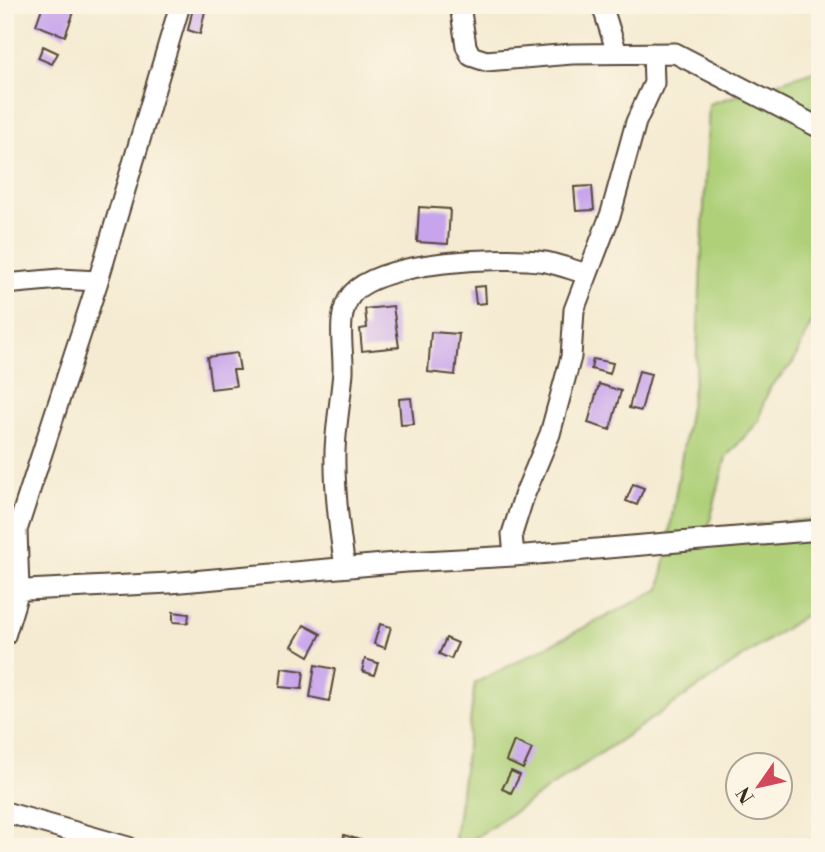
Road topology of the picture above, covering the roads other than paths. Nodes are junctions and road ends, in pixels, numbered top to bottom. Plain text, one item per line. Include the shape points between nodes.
1 (180, 5) edge
2 (460, 5) edge
3 (602, 5) edge
4 (617, 53) junction
5 (653, 53) junction
6 (820, 128) edge
7 (587, 274) junction
8 (98, 281) junction
9 (5, 284) edge
10 (820, 530) edge
11 (514, 556) junction
12 (345, 567) junction
13 (12, 590) edge
14 (5, 636) edge
15 (5, 812) edge
16 (128, 847) edge

1 - 8 street
2 - 4 street via 466,46 471,56 486,61
3 - 4 street
4 - 5 street
5 - 6 street via 675,53
5 - 7 street via 654,83 636,122 611,213
7 - 11 street via 574,310 571,357 550,434 512,534
7 - 12 street via 544,262 423,264 379,275 352,293 342,310 343,371 335,451
8 - 9 street
8 - 13 street via 17,530
10 - 11 street
11 - 12 street
12 - 13 street via 170,583
13 - 14 street
15 - 16 street

